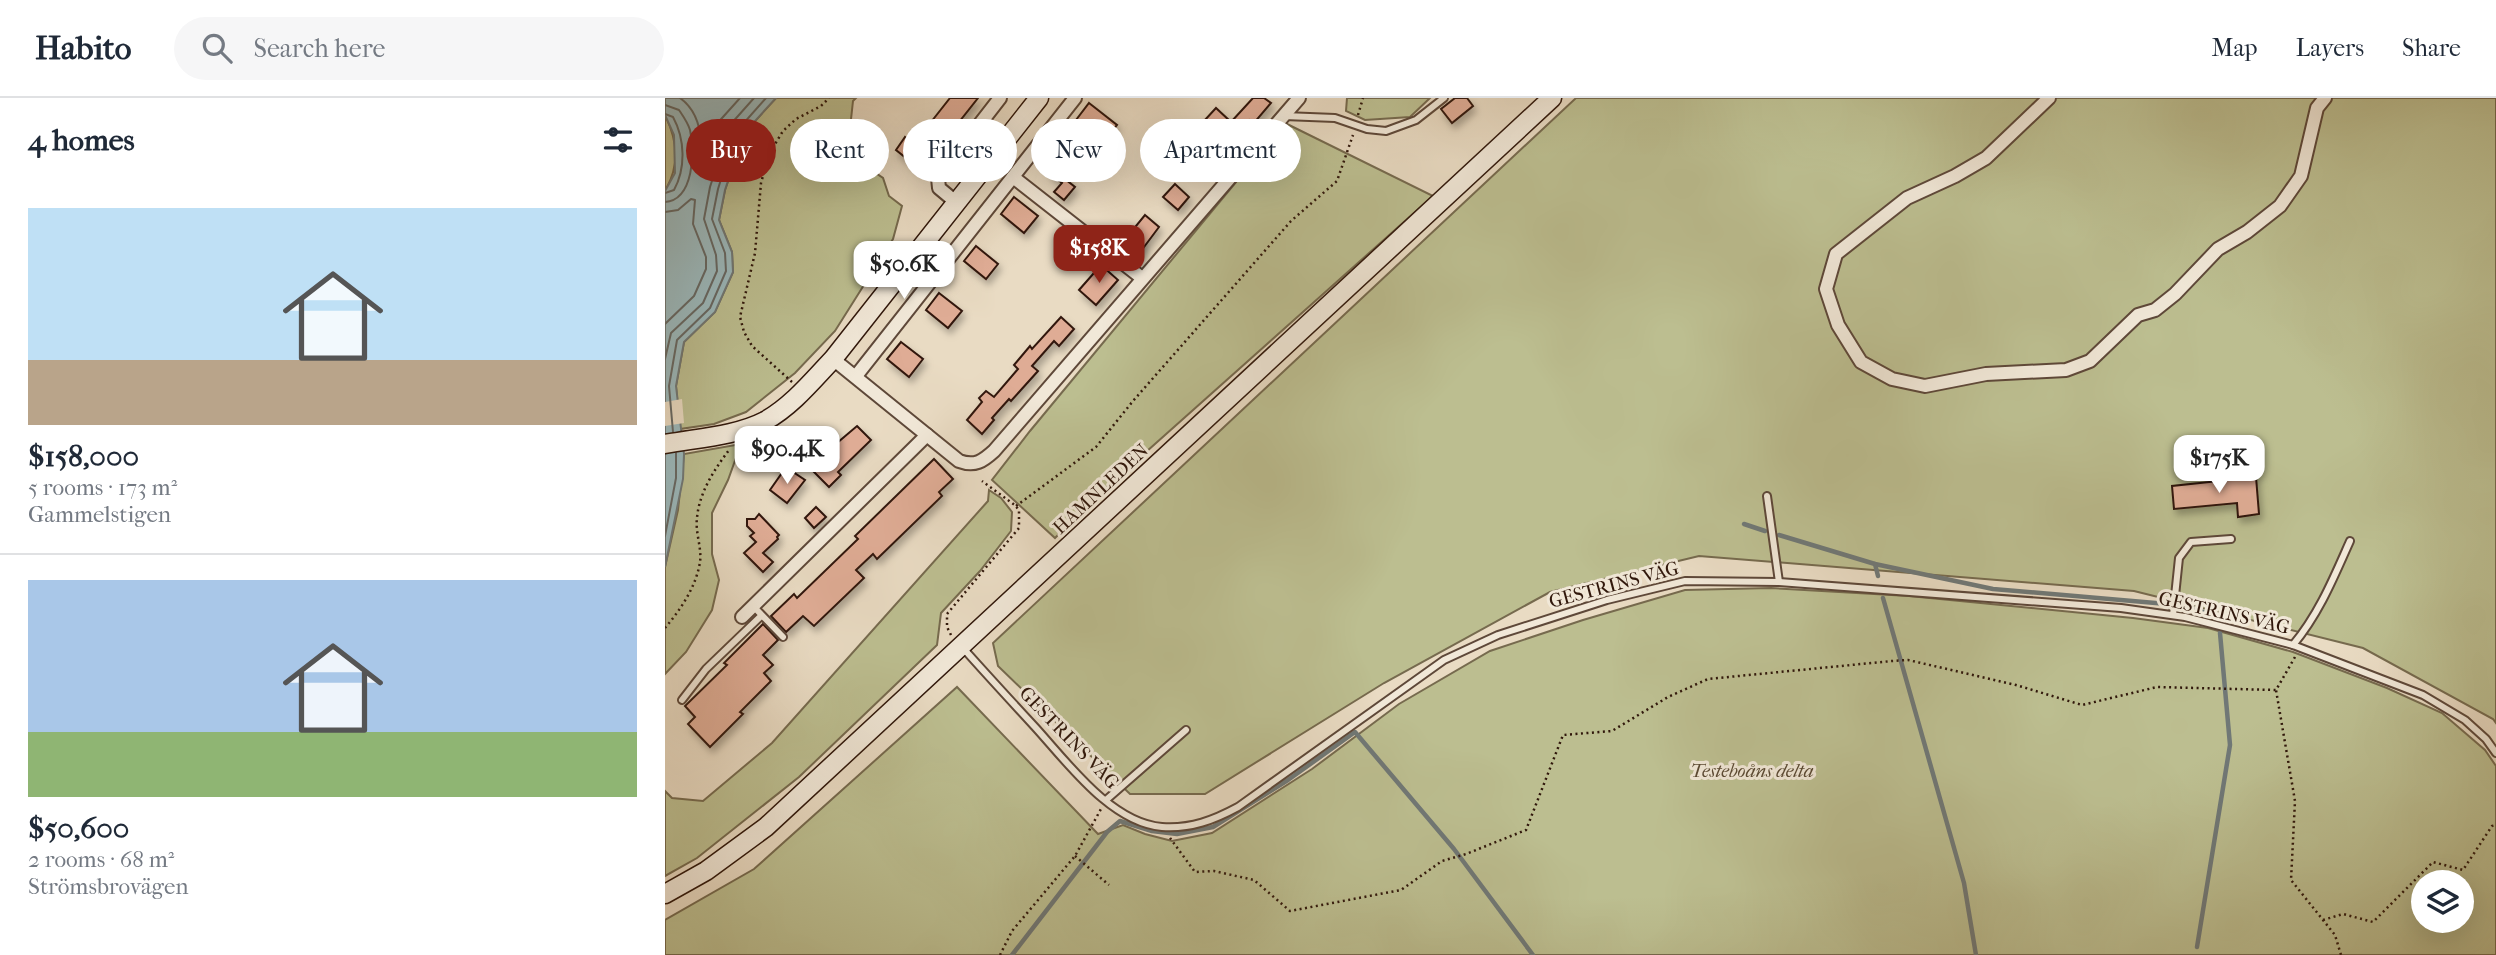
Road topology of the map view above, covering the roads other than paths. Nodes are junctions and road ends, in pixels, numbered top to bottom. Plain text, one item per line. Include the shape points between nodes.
1 (1000, 98) edge
2 (1039, 98) edge
3 (1075, 98) edge
4 (1299, 98) edge
5 (1444, 98) edge
6 (1552, 98) edge
7 (2049, 98) edge
8 (2325, 98) edge
9 (1284, 116) junction
10 (1017, 172) edge
11 (1017, 180) edge
12 (1009, 182) edge
13 (957, 203) junction
14 (1142, 278) junction
15 (834, 359) junction
16 (856, 376) junction
17 (927, 435) junction
18 (665, 444) edge
19 (1767, 496) dead end
20 (2231, 539) dead end
21 (2350, 541) dead end
22 (1779, 582) junction
23 (757, 611) junction
24 (2173, 615) junction
25 (742, 617) dead end
26 (783, 637) dead end
27 (2297, 646) junction
28 (961, 647) junction
29 (682, 700) dead end
30 (1186, 730) dead end
31 (2496, 753) edge
32 (1106, 800) junction
33 (665, 894) edge

1 - 13 street via 938,178 939,188
2 - 13 main road
3 - 10 street
4 - 9 street
5 - 9 lane via 1416,120 1393,130 1374,131 1328,117
6 - 28 main road, HAMNLEDEN
7 - 8 street via 1986,158 1907,198 1836,254 1826,289 1838,325 1861,362 1892,379 1925,386 1986,374 2066,370 2090,361 2138,315 2155,310 2175,294 2218,249 2280,206 2301,176 2317,108
9 - 14 street
11 - 14 street
12 - 16 street
13 - 15 main road
14 - 17 street via 994,451 975,464 960,461
15 - 16 street
15 - 18 main road via 799,395 762,422
16 - 17 street
17 - 23 street
19 - 22 lane
20 - 24 lane via 2192,542 2179,558
21 - 27 lane
22 - 24 lane, GESTRINS VÄG
22 - 32 lane, GESTRINS VÄG via 1685,581 1498,635 1444,660 1215,819 1193,826 1160,827 1129,817
23 - 25 street
23 - 26 lane
23 - 29 lane
24 - 27 lane, GESTRINS VÄG
27 - 31 lane, GESTRINS VÄG via 2423,695 2465,720
28 - 32 lane, GESTRINS VÄG
28 - 33 main road, HAMNLEDEN via 766,827
30 - 32 lane

